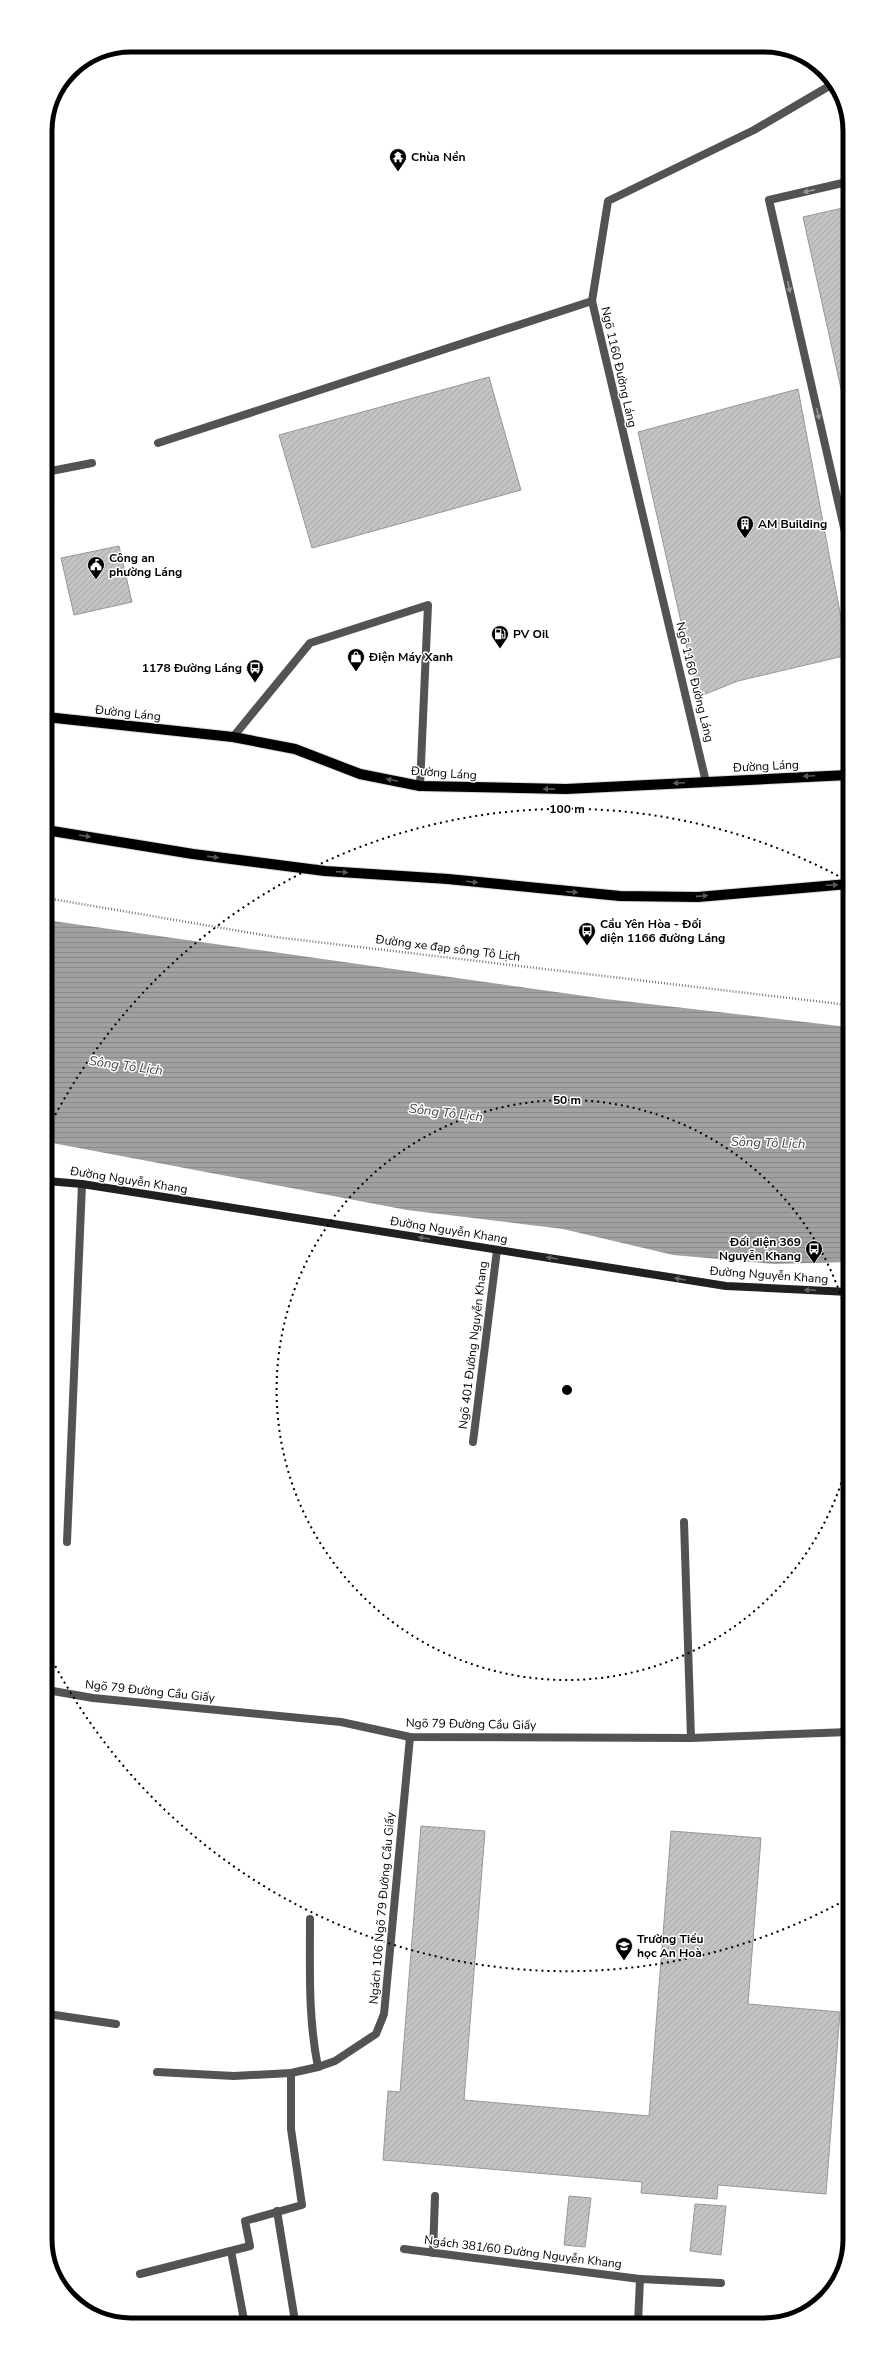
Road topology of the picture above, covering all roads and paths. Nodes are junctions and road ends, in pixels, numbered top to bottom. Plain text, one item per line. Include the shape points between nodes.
1 (829, 86) edge
2 (843, 183) edge
3 (592, 301) junction
4 (158, 443) dead end
5 (92, 463) dead end
6 (52, 471) edge
7 (843, 523) edge
8 (52, 718) edge
9 (233, 737) junction
10 (843, 775) edge
11 (706, 782) junction
12 (420, 786) junction
13 (52, 831) edge
14 (843, 884) edge
15 (52, 899) edge
16 (843, 1004) edge
17 (52, 1181) edge
18 (82, 1184) junction
19 (497, 1250) junction
20 (843, 1292) edge
21 (473, 1442) dead end
22 (684, 1522) dead end
23 (67, 1542) dead end
24 (52, 1691) edge
25 (843, 1732) edge
26 (410, 1737) junction
27 (691, 1738) junction
28 (310, 1919) dead end
29 (52, 2015) edge
30 (116, 2024) dead end
31 (318, 2067) junction
32 (158, 2072) dead end
33 (291, 2073) junction
34 (435, 2196) dead end
35 (277, 2211) junction
36 (404, 2249) dead end
37 (231, 2251) junction
38 (433, 2253) junction
39 (140, 2274) dead end
40 (640, 2279) junction
41 (721, 2283) dead end
42 (294, 2315) dead end
43 (244, 2318) edge
44 (638, 2318) edge

1 - 3 lane, Ngõ 1160 Đường Láng via 754,130 608,201
2 -> 7 lane via 769,200
3 - 4 lane
3 - 11 lane, Ngõ 1160 Đường Láng
5 - 6 lane
8 - 9 main road, Đường Láng
12 -> 9 main road, Đường Láng via 360,774 295,749
9 - 12 lane via 310,642 428,605
10 -> 11 main road, Đường Láng
11 -> 12 main road, Đường Láng via 566,789
13 -> 14 main road via 193,854 325,871 448,879 620,896 698,897
15 - 16 path, Đường xe đạp sông Tô Lịch via 275,937
17 - 18 main road, Đường Nguyễn Khang
19 -> 18 main road, Đường Nguyễn Khang
18 - 23 lane
20 -> 19 main road, Đường Nguyễn Khang via 726,1286
19 - 21 lane, Ngõ 401 Đường Nguyễn Khang
22 - 27 lane
24 - 26 lane, Ngõ 79 Đường Cầu Giấy via 93,1698 341,1722
25 - 27 lane, Ngõ 79 Đường Cầu Giấy
26 - 27 lane, Ngõ 79 Đường Cầu Giấy
26 - 31 lane, Ngách 106 Ngõ 79 Đường Cầu Giấy via 384,2014 376,2034 334,2062
28 - 31 lane via 309,2007
29 - 30 lane
31 - 33 lane, Ngách 106 Ngõ 79 Đường Cầu Giấy
32 - 33 lane, Ngách 106 Ngõ 79 Đường Cầu Giấy via 234,2076
33 - 35 lane via 291,2129 302,2205
34 - 38 lane
35 - 37 lane via 245,2221 250,2246
35 - 42 lane
36 - 38 lane, Ngách 381/60 Đường Nguyễn Khang
37 - 39 lane
37 - 43 lane
38 - 40 lane, Ngách 381/60 Đường Nguyễn Khang
40 - 41 lane, Ngách 381/60 Đường Nguyễn Khang
40 - 44 lane

